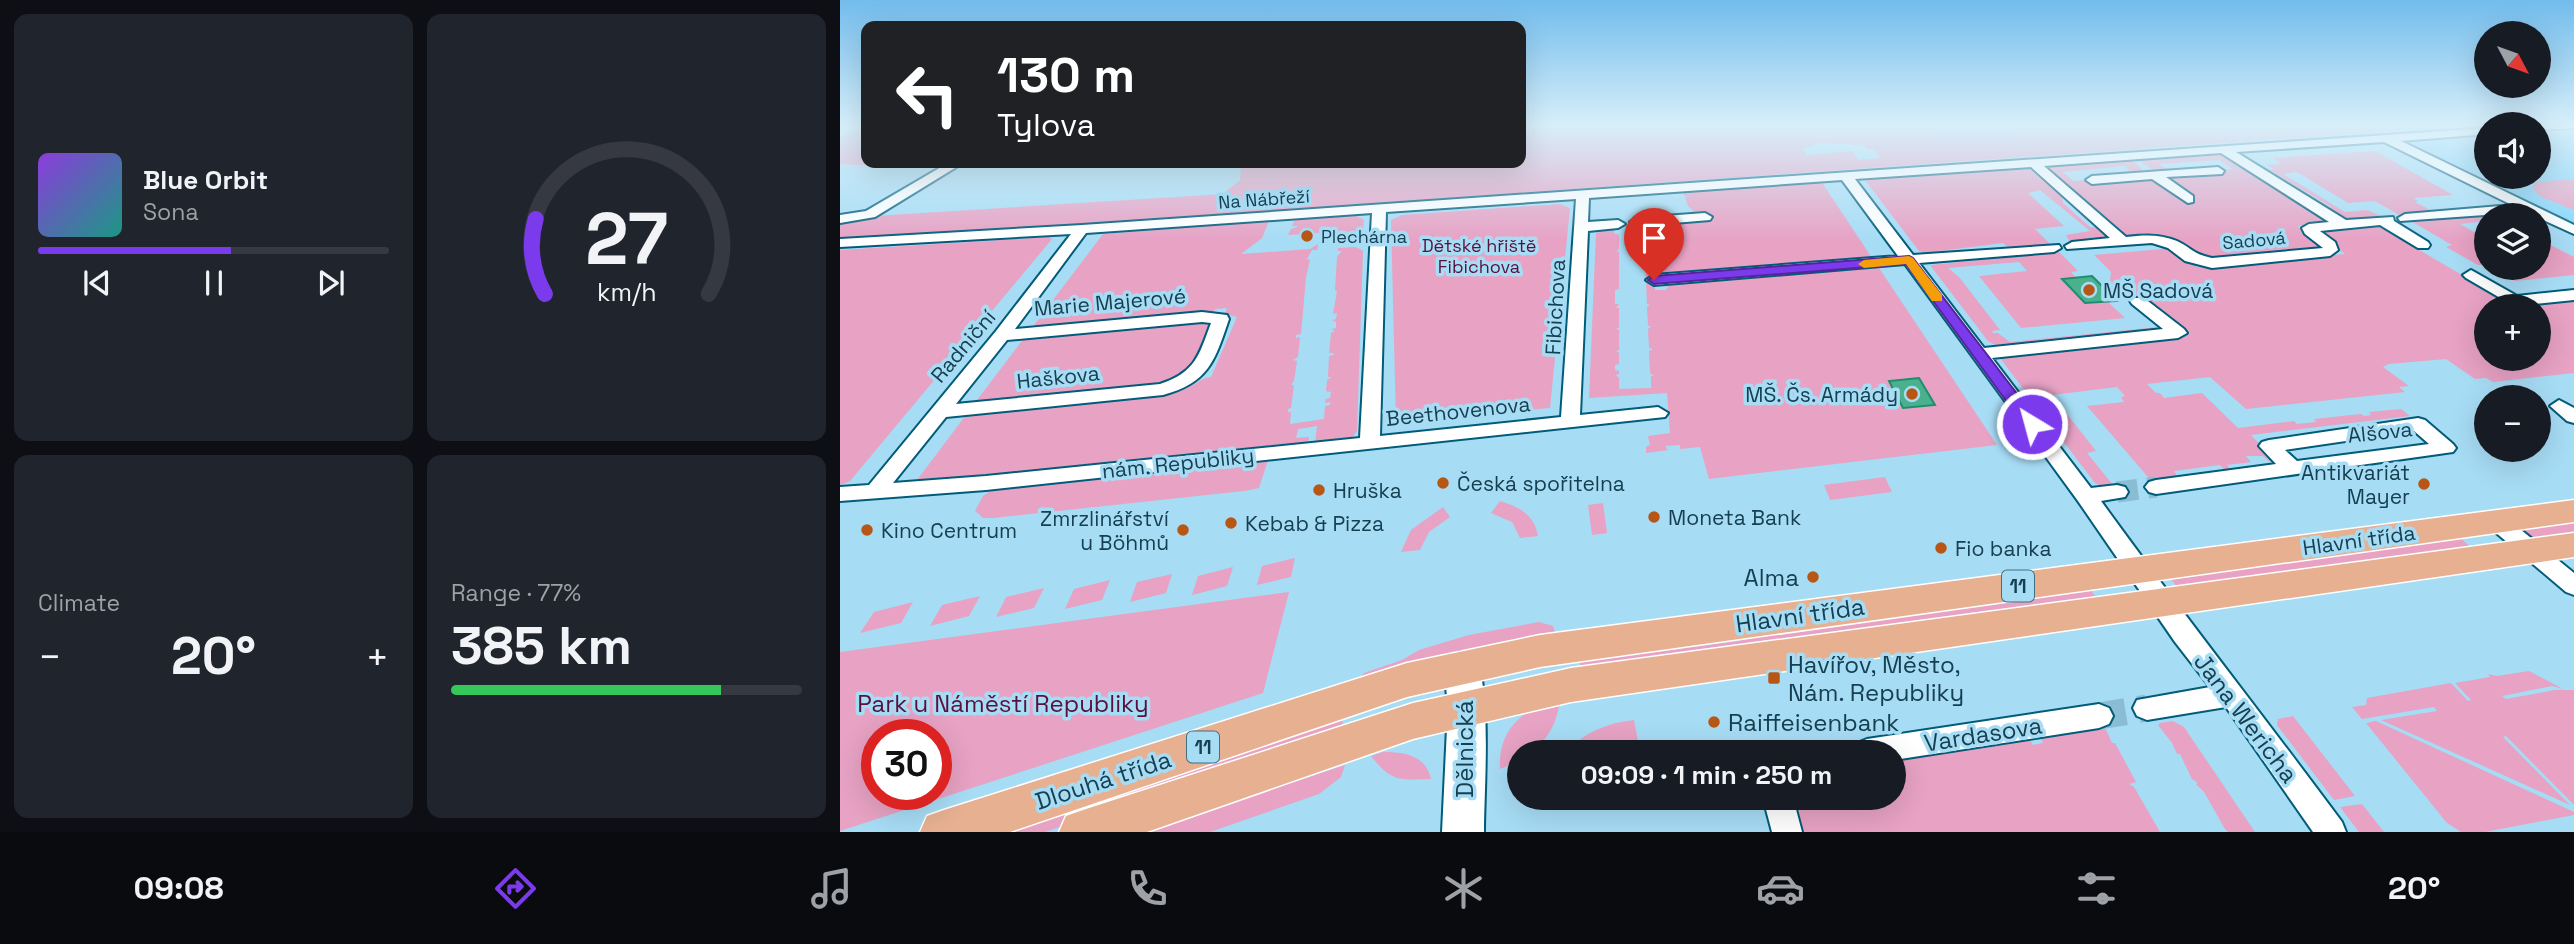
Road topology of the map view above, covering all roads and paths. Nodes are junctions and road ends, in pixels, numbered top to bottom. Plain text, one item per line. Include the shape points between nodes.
1 (2022, 164) edge
2 (2035, 164) edge
3 (2140, 164) edge
4 (2247, 164) edge
5 (2438, 164) edge
6 (948, 168) edge
7 (2218, 171) dead end
8 (2155, 175) junction
9 (1846, 176) junction
10 (2092, 180) dead end
11 (1583, 194) junction
12 (2188, 199) dead end
13 (2518, 203) edge
14 (1379, 209) junction
15 (2474, 212) edge
16 (1705, 217) dead end
17 (2405, 218) dead end
18 (840, 219) edge
19 (2551, 219) edge
20 (1637, 222) dead end
21 (2341, 223) junction
22 (1618, 224) dead end
23 (1580, 227) junction
24 (1082, 229) junction
25 (2574, 230) edge
26 (2122, 241) junction
27 (840, 243) edge
28 (2423, 245) dead end
29 (2073, 246) dead end
30 (2054, 248) dead end
31 (1909, 260) junction
32 (2471, 275) dead end
33 (1654, 280) dead end
34 (2574, 295) edge
35 (2138, 301) dead end
36 (1002, 335) junction
37 (1979, 354) junction
38 (1183, 383) joint
39 (2574, 405) edge
40 (937, 412) junction
41 (1658, 413) dead end
42 (2574, 417) edge
43 (1570, 422) junction
44 (1370, 443) junction
45 (2293, 469) junction
46 (2156, 487) tunnel mouth
47 (876, 489) junction
48 (2117, 492) tunnel mouth
49 (840, 494) edge
50 (2086, 496) junction
51 (2574, 511) edge
52 (2496, 522) junction
53 (2574, 545) edge
54 (2532, 552) junction
55 (2138, 569) junction
56 (2574, 586) edge
57 (2162, 604) junction
58 (1464, 686) junction
59 (2232, 695) junction
60 (2147, 708) tunnel mouth
61 (2099, 716) tunnel mouth
62 (1906, 746) edge
63 (1781, 810) edge
64 (944, 832) edge
65 (1083, 832) edge
66 (1463, 832) edge
67 (1787, 832) edge
68 (2331, 832) edge

1 - 9 street, Na Nábřeží
2 - 26 street
3 - 8 street
4 - 21 street
5 - 13 street
6 - 18 street via 870,214
7 - 8 street
8 - 10 street
8 - 12 street
9 - 11 street, Na Nábřeží
9 - 31 street
11 - 14 street, Na Nábřeží
11 - 23 street, Fibichova
14 - 24 street, Na Nábřeží
14 - 44 street, Beethovenova
15 - 17 street
16 - 20 street
19 - 25 street
21 - 26 street, Sadová via 2309,228 2331,250 2212,263 2190,258 2162,241
21 - 28 street, Sadová via 2385,220
22 - 23 street
23 - 43 street, Fibichova
24 - 27 street, Na Nábřeží
24 - 36 street, Radniční
26 - 29 street, Sadová
30 - 31 street
31 - 33 street
31 - 37 street
32 - 34 street via 2514,301
35 - 37 street via 2178,333
36 - 38 street, Marie Majerové via 1221,319 1200,372
36 - 40 street, Radniční
37 - 50 street
38 - 40 street, Haškova via 1163,389
39 - 42 street via 2559,406
40 - 47 street, Radniční
41 - 43 street, Beethovenova
43 - 44 street, Beethovenova
44 - 47 street, nám. Republiky via 986,483
45 - 45 street, Alšova via 2344,462 2446,448 2418,424 2269,446
45 - 46 street, Alšova
47 - 49 street, nám. Republiky
48 - 50 street
50 - 55 street
51 - 52 main road, Hlavní třída / 11
52 - 54 street
52 - 55 main road, Hlavní třída / 11
53 - 54 main road, 11
54 - 56 street
54 - 57 main road, 11
55 - 57 street
55 - 58 main road, Hlavní třída / 11 via 1540,651
57 - 58 main road, 11 via 1570,685
57 - 59 street, Jana Wericha
58 - 64 main road, Dlouhá třída / 11 via 1385,688
58 - 65 main road, 11 via 1413,721
58 - 66 street, Dělnická
59 - 60 street
59 - 68 street, Jana Wericha
61 - 62 street, Vardasova
63 - 67 street

